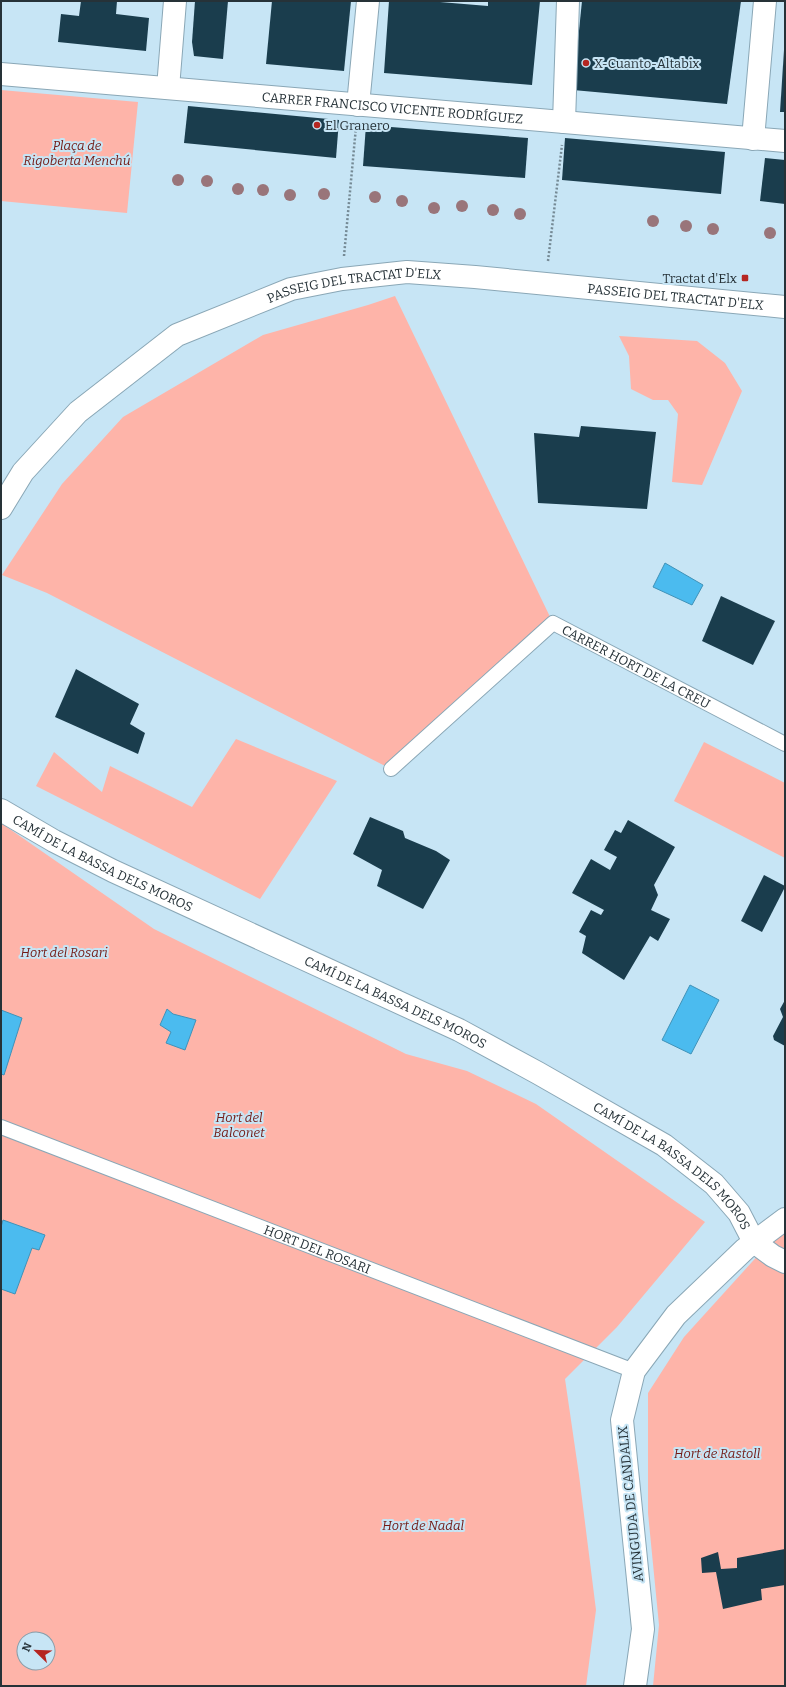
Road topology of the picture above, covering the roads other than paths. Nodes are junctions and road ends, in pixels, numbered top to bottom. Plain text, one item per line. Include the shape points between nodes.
1 (175, 1) edge
2 (368, 1) edge
3 (568, 1) edge
4 (765, 1) edge
5 (1, 74) edge
6 (168, 88) junction
7 (358, 105) junction
8 (564, 122) junction
9 (753, 139) junction
10 (785, 142) edge
11 (785, 307) edge
12 (1, 508) edge
13 (785, 744) edge
14 (391, 769) dead end
15 (1, 810) edge
16 (1, 1127) edge
17 (785, 1219) edge
18 (754, 1242) junction
19 (785, 1262) edge
20 (634, 1371) junction
21 (635, 1686) edge

1 - 6 street
2 - 7 street
3 - 8 street
4 - 9 street
5 - 6 street, CARRER FRANCISCO VICENTE RODRÍGUEZ
6 - 7 street, CARRER FRANCISCO VICENTE RODRÍGUEZ
7 - 8 street, CARRER FRANCISCO VICENTE RODRÍGUEZ
8 - 9 street, CARRER FRANCISCO VICENTE RODRÍGUEZ
9 - 10 street, CARRER FRANCISCO VICENTE RODRÍGUEZ
11 - 12 street, PASSEIG DEL TRACTAT D'ELX via 407,272 342,279 291,289 177,335 78,412 23,472
13 - 14 lane, CARRER HORT DE LA CREU via 553,624
15 - 18 street, CAMÍ DE LA BASSA DELS MOROS via 113,871 459,1030 611,1114 664,1145 714,1184 739,1213
16 - 20 lane, HORT DEL ROSARI
17 - 18 street, AVINGUDA DE CANDALIX
18 - 19 street
18 - 20 street, AVINGUDA DE CANDALIX via 676,1315
20 - 21 street, AVINGUDA DE CANDALIX via 622,1420 643,1629

